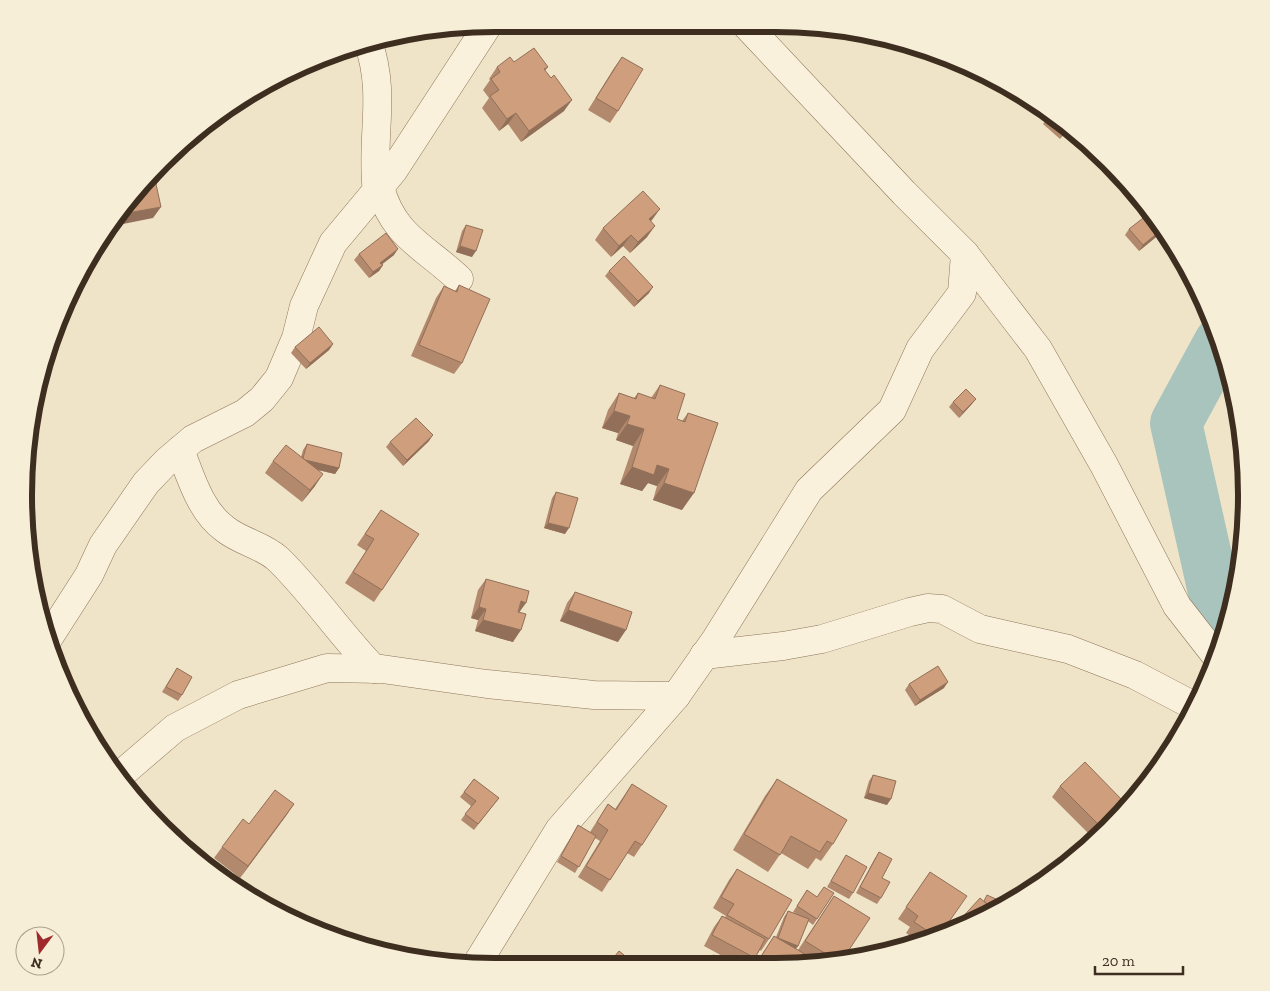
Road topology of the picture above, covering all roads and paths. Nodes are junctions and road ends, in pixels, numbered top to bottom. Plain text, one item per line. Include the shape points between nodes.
1 (483, 32) edge
2 (753, 32) edge
3 (370, 50) edge
4 (379, 189) junction
5 (965, 254) junction
6 (459, 278) dead end
7 (180, 450) junction
8 (53, 630) edge
9 (1211, 649) edge
10 (704, 655) junction
11 (374, 669) junction
12 (676, 696) junction
13 (1189, 702) edge
14 (124, 772) edge
15 (480, 958) edge

1 - 4 street via 428,120
2 - 5 street
3 - 4 street via 377,71 379,116 374,163
4 - 6 street via 394,222 405,235
4 - 7 street via 333,243 304,306 296,338 278,378 262,400 245,413 193,439
5 - 9 street via 1038,349 1104,465 1177,606
5 - 10 street via 962,293 920,349 892,410 809,490
7 - 8 street via 146,483 128,508
7 - 11 street via 197,491 214,518 225,529 276,558
10 - 12 street
10 - 13 street via 783,646 910,612 942,609 980,629 1068,649 1135,675
11 - 12 street via 594,696
11 - 14 street via 327,668 238,695 175,728
12 - 15 street via 559,830

